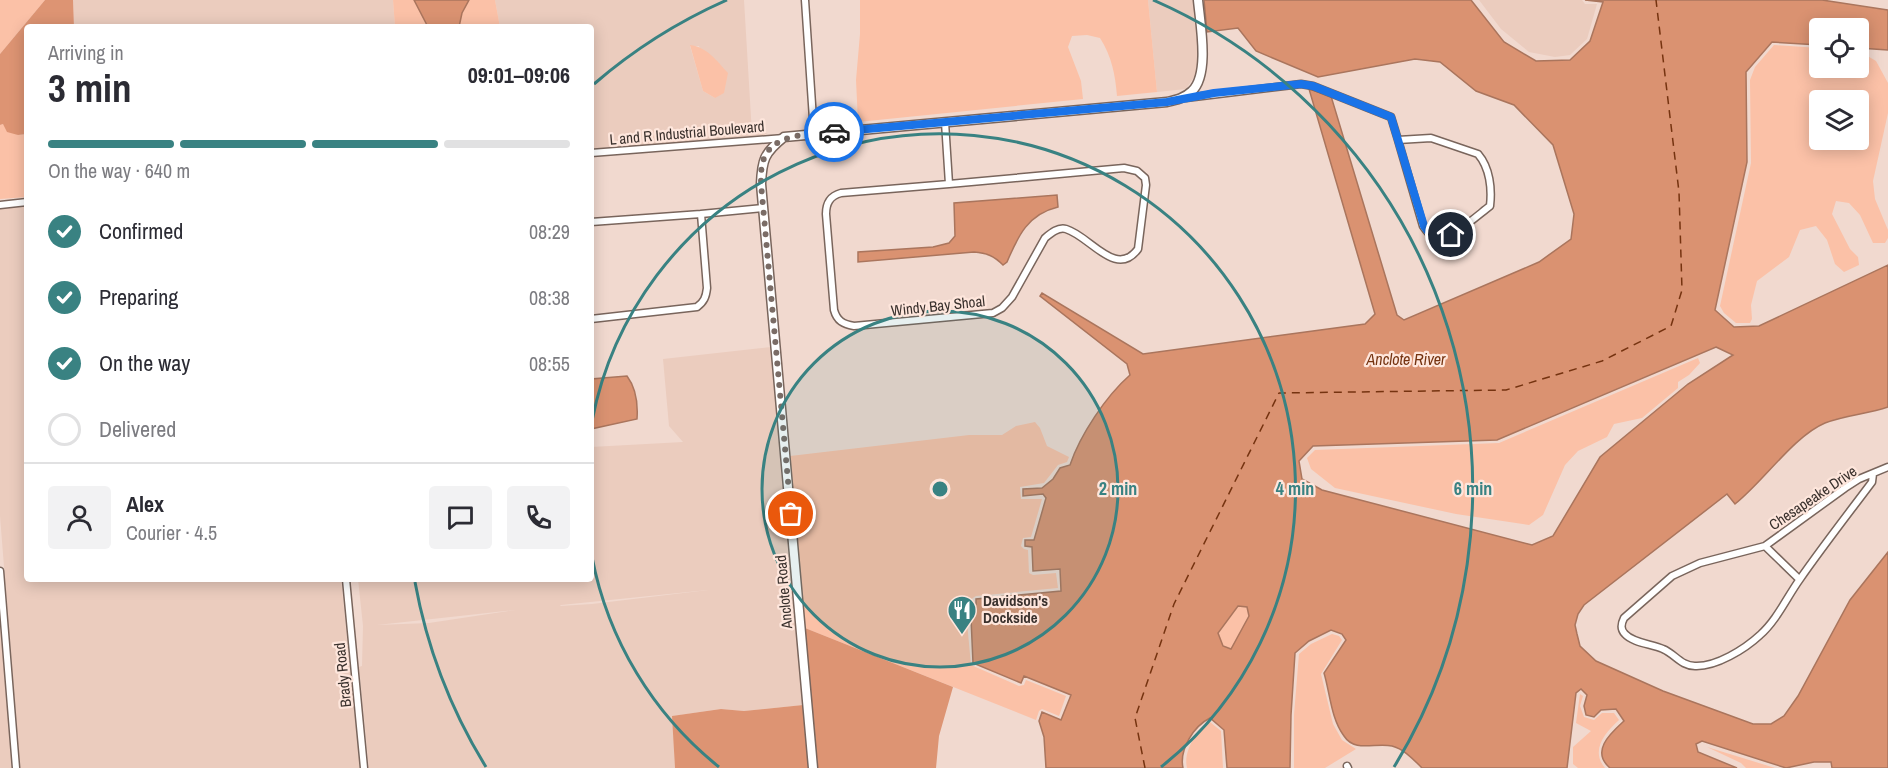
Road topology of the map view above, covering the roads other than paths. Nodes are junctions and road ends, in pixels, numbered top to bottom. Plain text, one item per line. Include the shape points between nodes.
1 (805, 0) edge
2 (1198, 0) edge
3 (1182, 98) junction
4 (945, 122) junction
5 (814, 134) junction
6 (784, 137) junction
7 (1398, 140) junction
8 (594, 153) edge
9 (950, 184) junction
10 (24, 202) edge
11 (0, 205) edge
12 (763, 207) junction
13 (701, 214) junction
14 (594, 222) edge
15 (594, 319) edge
16 (1888, 467) edge
17 (1874, 474) junction
18 (1765, 546) junction
19 (0, 572) edge
20 (1799, 579) junction
21 (346, 582) edge
22 (16, 768) edge
23 (364, 768) edge
24 (813, 768) edge

1 - 5 street
2 - 3 street via 1200,80
3 - 4 street
3 - 7 street via 1301,84 1313,86 1391,117
4 - 5 street
4 - 9 street
5 - 6 street
6 - 8 street, L and R Industrial Boulevard
6 - 12 street, Anclote Road via 766,154 762,165
7 - 7 street via 1430,236 1440,239 1451,235 1490,206 1492,190 1484,160 1478,154 1431,138
9 - 9 street, Windy Bay Shoal via 841,193 828,201 837,319 854,326 993,313 1009,302 1045,238 1061,229 1115,260 1133,257 1138,249 1146,185 1137,171 1124,168
10 - 11 street
12 - 13 street
12 - 24 street, Anclote Road
13 - 14 street
13 - 15 street via 707,288 703,303 688,309
16 - 17 street, Chesapeake Drive
17 - 18 street, Chesapeake Drive via 1836,494
17 - 20 street, Chesapeake Drive via 1872,482
18 - 20 street, Chesapeake Drive
18 - 20 street via 1700,563 1672,576 1624,618 1622,630 1634,640 1669,651 1686,665 1711,663 1760,635
19 - 22 street
21 - 23 street, Brady Road

